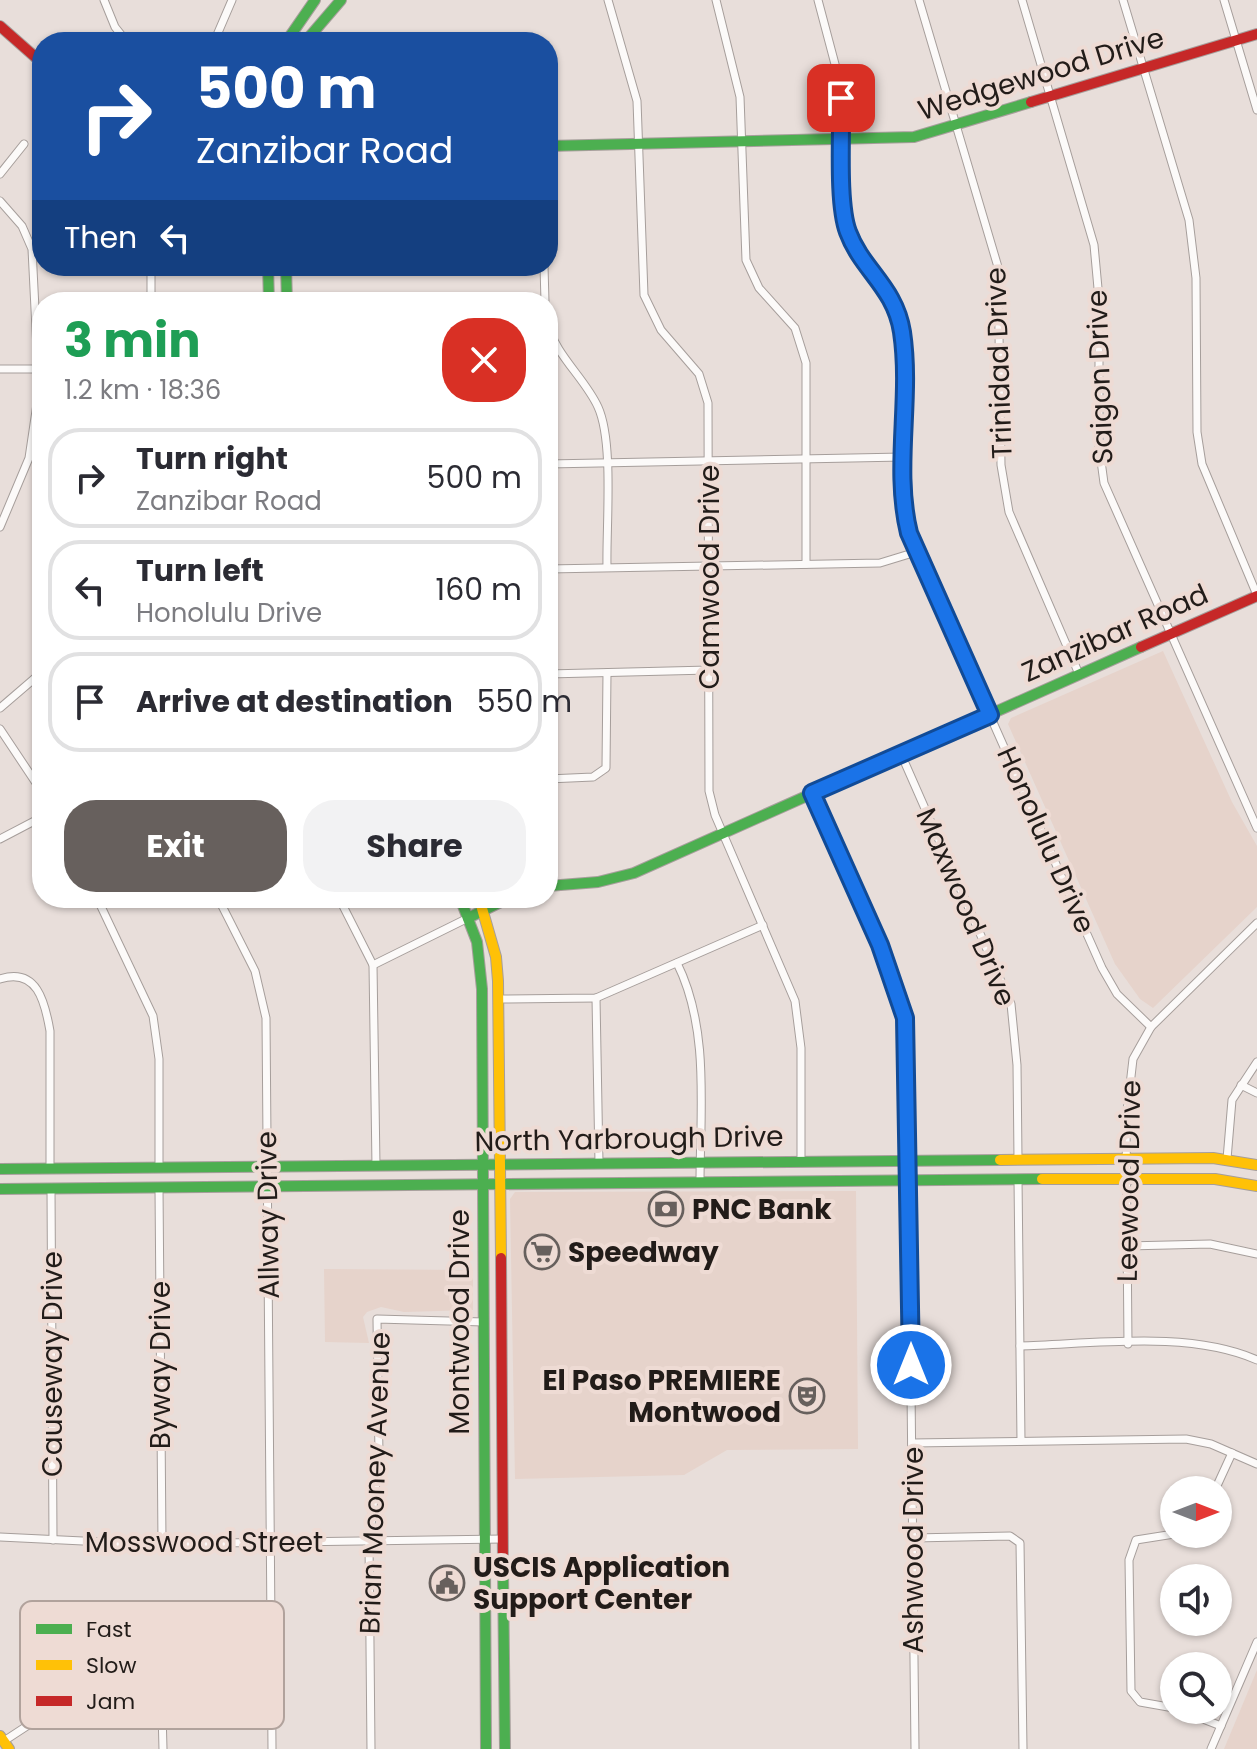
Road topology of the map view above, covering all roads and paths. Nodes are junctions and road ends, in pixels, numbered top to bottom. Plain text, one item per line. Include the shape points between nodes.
1 (104, 0) edge
2 (232, 0) edge
3 (315, 0) edge
4 (341, 0) edge
5 (608, 0) edge
6 (716, 0) edge
7 (818, 0) edge
8 (919, 0) edge
9 (1022, 0) edge
10 (1123, 0) edge
11 (1224, 0) edge
12 (0, 26) edge
13 (119, 32) edge
14 (218, 32) edge
15 (293, 32) edge
16 (314, 32) edge
17 (1257, 34) edge
18 (1236, 40) junction
19 (32, 54) edge
20 (1144, 68) junction
21 (1050, 98) junction
22 (1257, 110) edge
23 (957, 125) junction
24 (843, 141) junction
25 (741, 143) junction
26 (24, 144) dead end
27 (640, 145) junction
28 (558, 146) edge
29 (0, 174) edge
30 (0, 201) edge
31 (32, 249) edge
32 (558, 349) edge
33 (0, 369) edge
34 (32, 369) edge
35 (32, 438) edge
36 (903, 457) junction
37 (805, 459) junction
38 (709, 462) junction
39 (606, 463) junction
40 (558, 464) edge
41 (0, 527) edge
42 (916, 552) junction
43 (806, 564) junction
44 (607, 567) junction
45 (709, 567) junction
46 (558, 569) edge
47 (1257, 595) edge
48 (1169, 635) junction
49 (709, 670) junction
50 (607, 673) junction
51 (558, 674) edge
52 (1079, 674) junction
53 (32, 681) edge
54 (0, 708) edge
55 (990, 715) junction
56 (0, 729) edge
57 (901, 754) junction
58 (32, 777) edge
59 (558, 779) edge
60 (812, 793) junction
61 (32, 822) edge
62 (1257, 828) edge
63 (724, 834) junction
64 (0, 839) edge
65 (558, 885) edge
66 (102, 908) edge
67 (223, 908) edge
68 (344, 908) edge
69 (464, 908) edge
70 (488, 908) edge
71 (484, 910) junction
72 (468, 918) junction
73 (1257, 923) edge
74 (763, 925) junction
75 (677, 963) junction
76 (373, 965) junction
77 (0, 979) edge
78 (596, 998) junction
79 (499, 999) junction
80 (1151, 1027) junction
81 (1257, 1062) edge
82 (1241, 1085) junction
83 (1257, 1093) edge
84 (1126, 1158) junction
85 (1018, 1159) junction
86 (1227, 1159) junction
87 (801, 1161) junction
88 (910, 1161) junction
89 (700, 1162) junction
90 (599, 1163) junction
91 (482, 1164) junction
92 (499, 1164) junction
93 (1257, 1165) edge
94 (376, 1166) junction
95 (159, 1167) junction
96 (267, 1167) junction
97 (0, 1169) edge
98 (50, 1169) junction
99 (1018, 1179) junction
100 (1126, 1179) junction
101 (910, 1180) junction
102 (482, 1183) junction
103 (499, 1183) junction
104 (700, 1183) junction
105 (268, 1186) junction
106 (1257, 1186) edge
107 (51, 1188) junction
108 (159, 1188) junction
109 (0, 1189) edge
110 (1127, 1246) junction
111 (1257, 1254) edge
112 (484, 1322) junction
113 (1128, 1344) junction
114 (1020, 1346) junction
115 (1257, 1360) edge
116 (1021, 1441) junction
117 (912, 1443) junction
118 (1232, 1453) junction
119 (1257, 1464) edge
120 (1221, 1476) edge
121 (1160, 1536) edge
122 (0, 1537) edge
123 (913, 1538) junction
124 (485, 1539) junction
125 (503, 1539) junction
126 (53, 1540) junction
127 (369, 1542) junction
128 (162, 1543) junction
129 (271, 1543) junction
130 (271, 1601) edge
131 (1257, 1642) edge
132 (1160, 1706) edge
133 (1216, 1724) edge
134 (1221, 1726) junction
135 (23, 1729) edge
136 (162, 1729) edge
137 (272, 1729) edge
138 (4, 1742) edge
139 (163, 1749) edge
140 (272, 1749) edge
141 (371, 1749) edge
142 (486, 1749) edge
143 (505, 1749) edge
144 (915, 1749) edge
145 (1023, 1749) edge
146 (1211, 1749) edge

1 - 13 street
2 - 14 street
3 - 15 main road
4 - 16 main road
5 - 27 street, Camwood Drive via 635,90
6 - 25 street via 737,78
7 - 24 street, Honolulu Drive via 840,83
8 - 23 street, Trinidad Drive
9 - 21 street, Saigon Drive
10 - 20 street
11 - 18 street
12 - 19 main road
17 - 18 main road, Wedgewood Drive
18 - 20 main road, Wedgewood Drive
18 - 22 street
20 - 21 main road, Wedgewood Drive
20 - 47 street via 1184,197 1194,253 1199,451
21 - 23 main road, Wedgewood Drive
21 - 48 street, Saigon Drive via 1097,261 1104,483
23 - 24 main road, Wedgewood Drive via 914,137
23 - 52 street, Trinidad Drive via 998,267 1004,490 1014,527
24 - 25 main road, Wedgewood Drive
24 - 36 street, Honolulu Drive via 846,226 854,247 892,299 902,331
25 - 27 main road, Wedgewood Drive
25 - 37 street via 746,260 759,288 795,328 804,352
26 - 29 street
27 - 28 main road, Wedgewood Drive
27 - 38 street, Camwood Drive via 644,295 652,317 693,363 705,388
30 - 31 street via 17,218
32 - 39 street via 598,407
33 - 34 street
35 - 41 street via 29,458
36 - 37 street
36 - 42 street, Honolulu Drive via 906,519
37 - 38 street
37 - 43 street
38 - 39 street
38 - 45 street, Camwood Drive
39 - 40 street
39 - 44 street
42 - 43 street via 880,563
42 - 55 street, Honolulu Drive
43 - 45 street
44 - 45 street
44 - 46 street
45 - 49 street, Camwood Drive
47 - 48 main road, Zanzibar Road
48 - 52 main road, Zanzibar Road
48 - 62 street, Saigon Drive
49 - 50 street
49 - 63 street, Camwood Drive via 709,791
50 - 51 street
50 - 59 street via 606,768 593,777
52 - 55 main road, Zanzibar Road
53 - 54 street
55 - 57 main road, Zanzibar Road
55 - 80 street, Honolulu Drive via 1102,968 1117,994
56 - 58 street
57 - 60 main road, Zanzibar Road
57 - 85 street, Maxwood Drive via 1011,1004
60 - 63 main road, Zanzibar Road
60 - 88 street, Ashwood Drive via 902,1000
61 - 64 street
63 - 65 main road, Zanzibar Road via 619,878
63 - 74 street, Camwood Drive
66 - 95 street via 153,1016 159,1059
67 - 96 street, Allway Drive via 255,971 264,1004
68 - 76 street
69 - 72 main road, Montwood Drive
70 - 71 main road
71 - 72 main road
71 - 79 main road, Montwood Drive via 496,957
72 - 76 street
72 - 91 main road, Montwood Drive via 481,964
73 - 80 street, Leewood Drive
74 - 75 street
74 - 87 street, Camwood Drive via 786,974 798,1021
75 - 78 street
75 - 89 street via 698,1023
76 - 94 street
77 - 98 street via 27,978 38,989 46,1011
78 - 79 street
78 - 90 street
79 - 92 main road, Montwood Drive
80 - 84 street, Leewood Drive via 1128,1076
81 - 82 street
82 - 83 street
82 - 86 street via 1230,1112
84 - 85 main road, North Yarbrough Drive
84 - 86 main road, North Yarbrough Drive
84 - 100 street, Leewood Drive
85 - 88 main road, North Yarbrough Drive
86 - 93 main road, North Yarbrough Drive
87 - 88 main road, North Yarbrough Drive
87 - 89 main road, North Yarbrough Drive
88 - 101 street, Ashwood Drive
89 - 90 main road, North Yarbrough Drive
89 - 104 street
90 - 92 main road, North Yarbrough Drive
91 - 92 main road, North Yarbrough Drive
91 - 94 main road, North Yarbrough Drive
91 - 102 main road, Montwood Drive
92 - 103 main road, Montwood Drive
94 - 96 main road, North Yarbrough Drive
95 - 96 main road, North Yarbrough Drive
95 - 98 main road, North Yarbrough Drive
96 - 105 street, Allway Drive
97 - 98 main road, North Yarbrough Drive
99 - 100 main road, North Yarbrough Drive
99 - 101 main road, North Yarbrough Drive
99 - 114 street
100 - 106 main road, North Yarbrough Drive via 1215,1179
100 - 110 street, Leewood Drive
101 - 104 main road, North Yarbrough Drive
101 - 117 street, Ashwood Drive
102 - 103 main road, North Yarbrough Drive
102 - 105 main road, North Yarbrough Drive
102 - 112 main road, Montwood Drive
103 - 104 main road, North Yarbrough Drive
103 - 125 main road, Montwood Drive
105 - 108 main road, North Yarbrough Drive
105 - 129 street, Allway Drive
107 - 108 main road, North Yarbrough Drive
107 - 109 main road, North Yarbrough Drive
107 - 126 street, Causeway Drive
108 - 128 street, Byway Drive
110 - 111 street via 1210,1244
110 - 113 street, Leewood Drive
112 - 124 main road, Montwood Drive
112 - 127 street, Brian Mooney Avenue via 377,1319 379,1456
113 - 114 street
113 - 115 street via 1193,1344
114 - 116 street
116 - 117 street
116 - 118 street via 1186,1439
117 - 123 street, Ashwood Drive
118 - 119 street
118 - 120 street
121 - 132 street via 1136,1540 1129,1560 1131,1691 1140,1702
122 - 126 street, Mosswood Street
123 - 144 street, Ashwood Drive
123 - 145 street via 1010,1536 1020,1543
124 - 125 street, Mosswood Street
124 - 127 street, Mosswood Street
124 - 142 main road, Montwood Drive
125 - 143 main road, Montwood Drive
126 - 128 street, Mosswood Street
127 - 129 street, Mosswood Street
127 - 141 street, Brian Mooney Avenue
128 - 129 street, Mosswood Street
129 - 130 street, Allway Drive
131 - 134 street
133 - 134 street
134 - 146 street
135 - 138 street
136 - 139 street
137 - 140 street, Allway Drive

